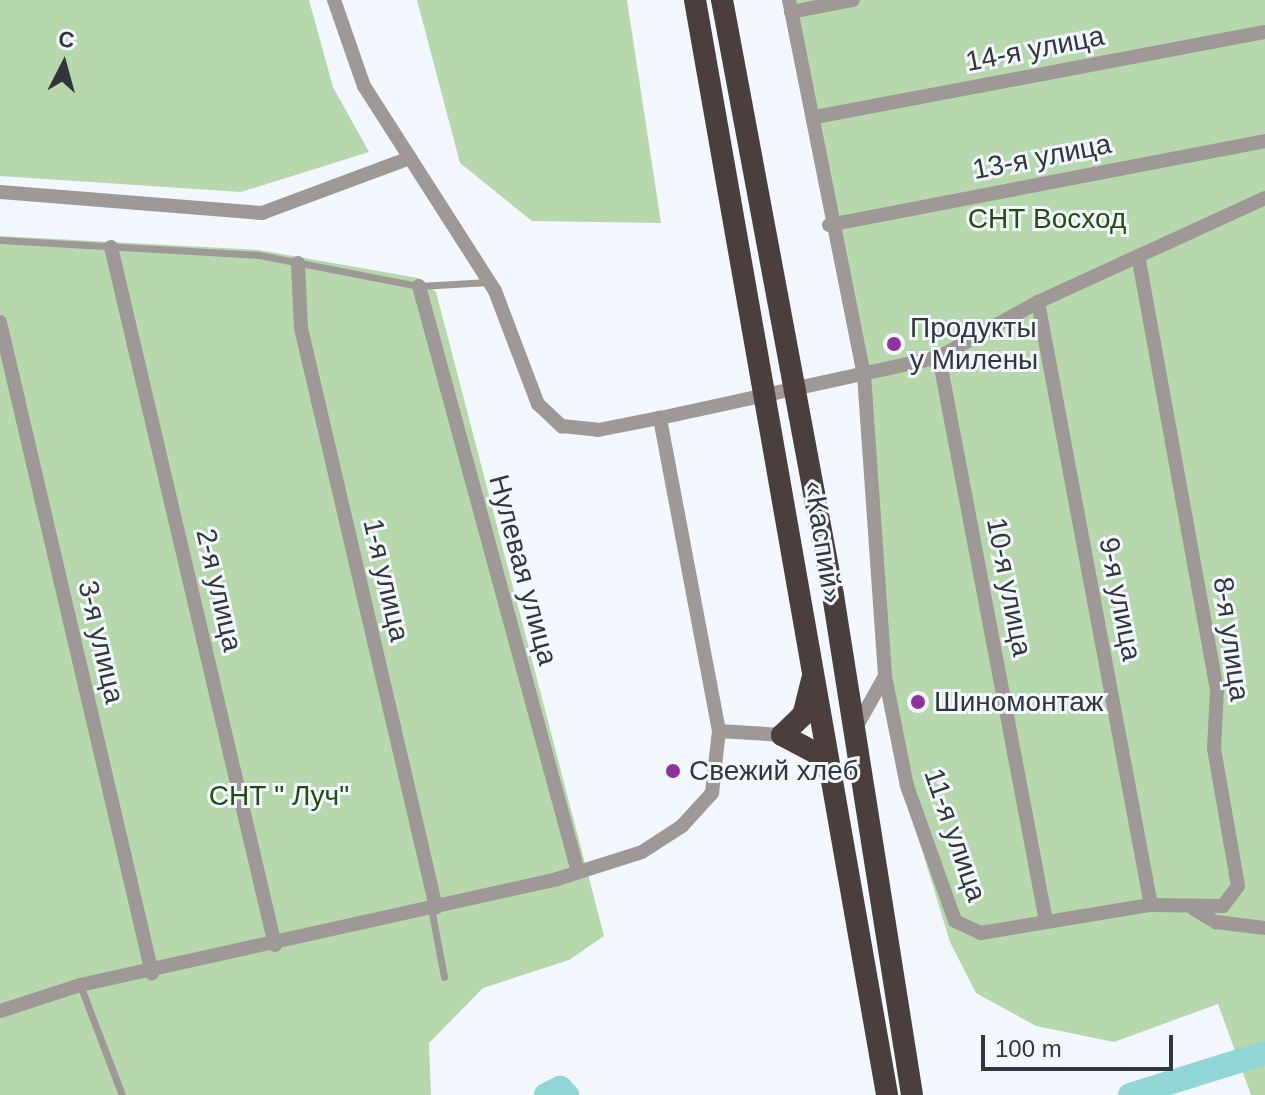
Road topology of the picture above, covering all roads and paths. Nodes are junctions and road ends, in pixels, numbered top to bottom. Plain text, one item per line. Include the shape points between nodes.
1 (334, 0) edge
2 (695, 0) edge
3 (722, 0) edge
4 (853, 0) edge
5 (790, 6) edge
6 (1265, 32) edge
7 (815, 117) junction
8 (1265, 141) edge
9 (410, 158) junction
10 (0, 192) edge
11 (1265, 198) edge
12 (829, 225) junction
13 (0, 240) edge
14 (111, 247) junction
15 (1138, 257) junction
16 (298, 263) junction
17 (489, 282) junction
18 (419, 286) junction
19 (1038, 302) junction
20 (0, 322) edge
21 (939, 357) junction
22 (864, 375) junction
23 (660, 418) junction
24 (814, 675) junction
25 (885, 676) junction
26 (719, 731) junction
27 (854, 731) junction
28 (782, 735) junction
29 (831, 775) junction
30 (577, 868) junction
31 (1151, 905) junction
32 (433, 908) junction
33 (1194, 909) junction
34 (1046, 921) junction
35 (1265, 928) edge
36 (275, 945) junction
37 (152, 973) junction
38 (444, 977) dead end
39 (80, 985) junction
40 (0, 1011) edge
41 (122, 1095) edge
42 (887, 1095) edge
43 (912, 1095) edge

1 - 9 street via 364,86
2 - 24 highway, «Каспий»
3 - 27 highway, «Каспий»
4 - 5 street
5 - 7 street, 11-я улица
6 - 7 street, 14-я улица
7 - 12 street, 11-я улица
8 - 12 street, 13-я улица
9 - 10 street via 262,213
9 - 17 street
11 - 15 street
12 - 22 street, 11-я улица
13 - 14 lane
14 - 16 lane
14 - 36 street, 2-я улица
15 - 19 street
15 - 33 street, 8-я улица via 1217,690 1214,749 1238,886 1223,906
16 - 18 lane
16 - 32 street, 1-я улица via 301,328
17 - 18 lane
17 - 23 street via 538,404 562,426 598,430
18 - 30 street, Нулевая улица
19 - 21 street
19 - 31 street, 9-я улица
20 - 37 street, 3-я улица
21 - 22 street
21 - 34 street, 10-я улица
22 - 23 street
22 - 25 street, 11-я улица
23 - 26 street
24 - 28 highway via 803,715
24 - 29 highway, «Каспий»
25 - 27 street
25 - 34 street, 11-я улица via 907,786 955,921 981,933
26 - 28 street
26 - 30 street via 712,793 682,826 642,852
27 - 43 highway, «Каспий»
28 - 29 highway via 816,753
29 - 42 highway, «Каспий»
30 - 32 street
31 - 33 street, 8-я улица
31 - 34 street, 11-я улица
32 - 36 street
32 - 38 lane
33 - 35 street via 1216,922
36 - 37 street
37 - 39 street
39 - 40 street
39 - 41 lane

